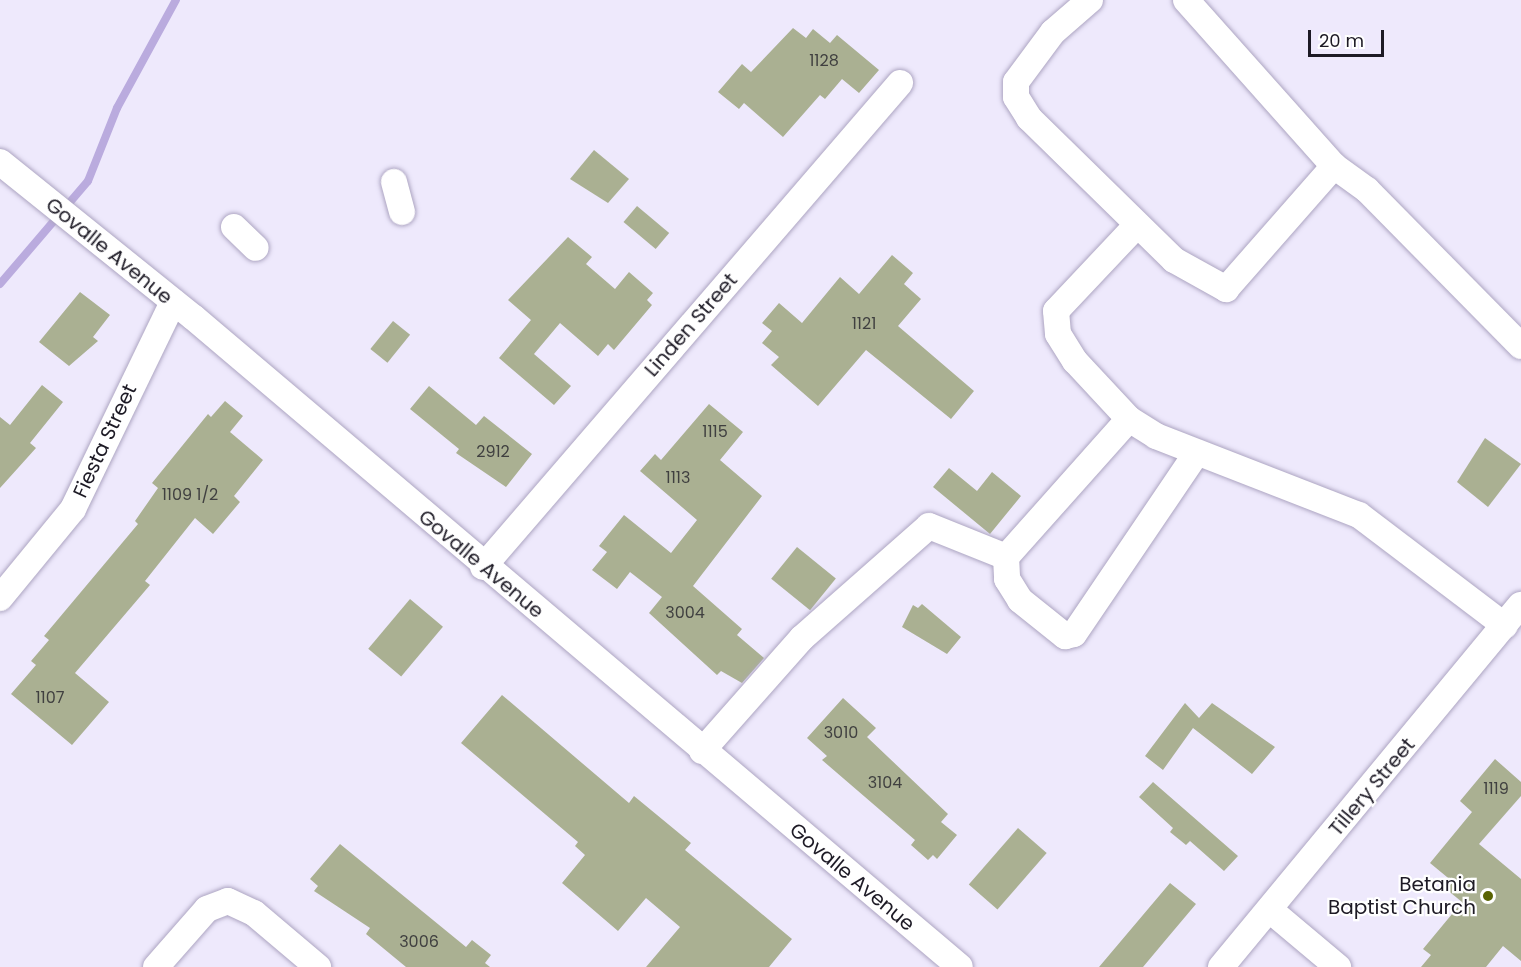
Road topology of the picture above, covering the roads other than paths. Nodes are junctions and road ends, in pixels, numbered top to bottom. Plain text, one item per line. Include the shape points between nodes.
1 (1090, 0) edge
2 (1186, 0) edge
3 (900, 83) dead end
4 (0, 162) edge
5 (1334, 166) junction
6 (394, 182) dead end
7 (402, 212) dead end
8 (1137, 225) junction
9 (234, 227) dead end
10 (256, 248) dead end
11 (173, 302) junction
12 (1521, 346) edge
13 (1129, 419) junction
14 (1195, 455) junction
15 (1006, 557) junction
16 (483, 567) junction
17 (0, 598) edge
18 (1516, 613) edge
19 (702, 751) junction
20 (1270, 910) junction
21 (156, 967) edge
22 (318, 967) edge
23 (960, 967) edge
24 (1221, 967) edge
25 (1338, 967) edge

1 - 8 street via 1047,40 1016,82 1016,97 1029,118
2 - 5 street
3 - 16 street, Linden Street
4 - 11 street, Govalle Avenue
5 - 8 street via 1226,289 1174,260
5 - 12 street via 1367,189
6 - 7 street
8 - 13 street via 1056,311 1058,334 1075,361
9 - 10 street
11 - 16 street, Govalle Avenue
11 - 17 street, Fiesta Street via 73,509
13 - 14 street
13 - 15 street
14 - 15 street via 1074,634 1065,636 1020,600 1007,579
14 - 18 street via 1251,471 1359,515
15 - 19 street via 929,526 802,638
16 - 19 street, Govalle Avenue
18 - 20 street, Tillery Street
19 - 23 street, Govalle Avenue
20 - 24 street, Tillery Street
20 - 25 street
21 - 22 street via 207,909 228,901 254,913

